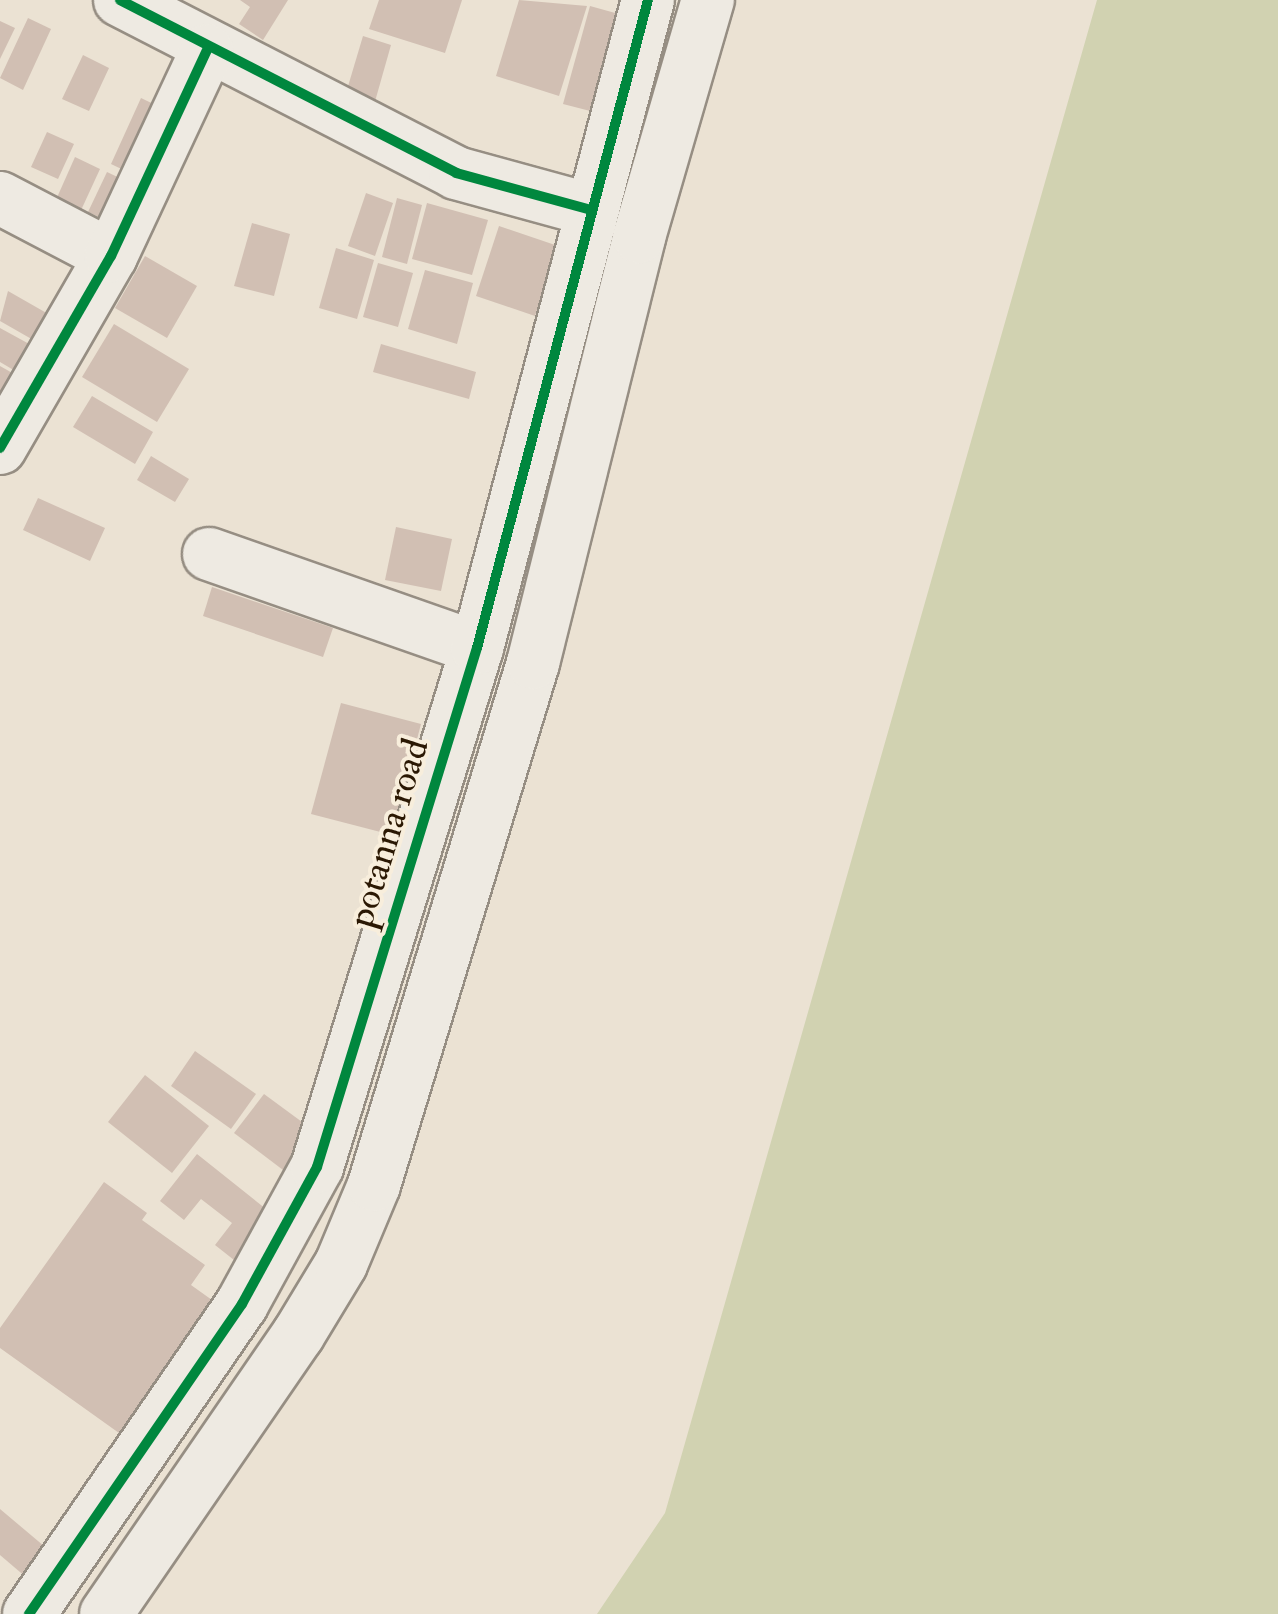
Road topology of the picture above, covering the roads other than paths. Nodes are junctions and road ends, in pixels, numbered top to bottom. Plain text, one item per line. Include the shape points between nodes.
1 (120, 0) edge
2 (708, 0) edge
3 (634, 4) edge
4 (207, 50) junction
5 (0, 198) edge
6 (591, 210) junction
7 (111, 256) junction
8 (0, 448) edge
9 (209, 554) dead end
10 (477, 648) junction
11 (29, 1614) edge
12 (106, 1614) edge

1 - 4 street
2 - 12 street via 639,238 532,663 374,1185 341,1264 298,1336
3 - 6 street, potanna road
4 - 6 street via 456,173
4 - 7 street
5 - 7 street
6 - 10 street, potanna road
7 - 8 street
9 - 10 street
10 - 11 street, potanna road via 317,1167 242,1304

